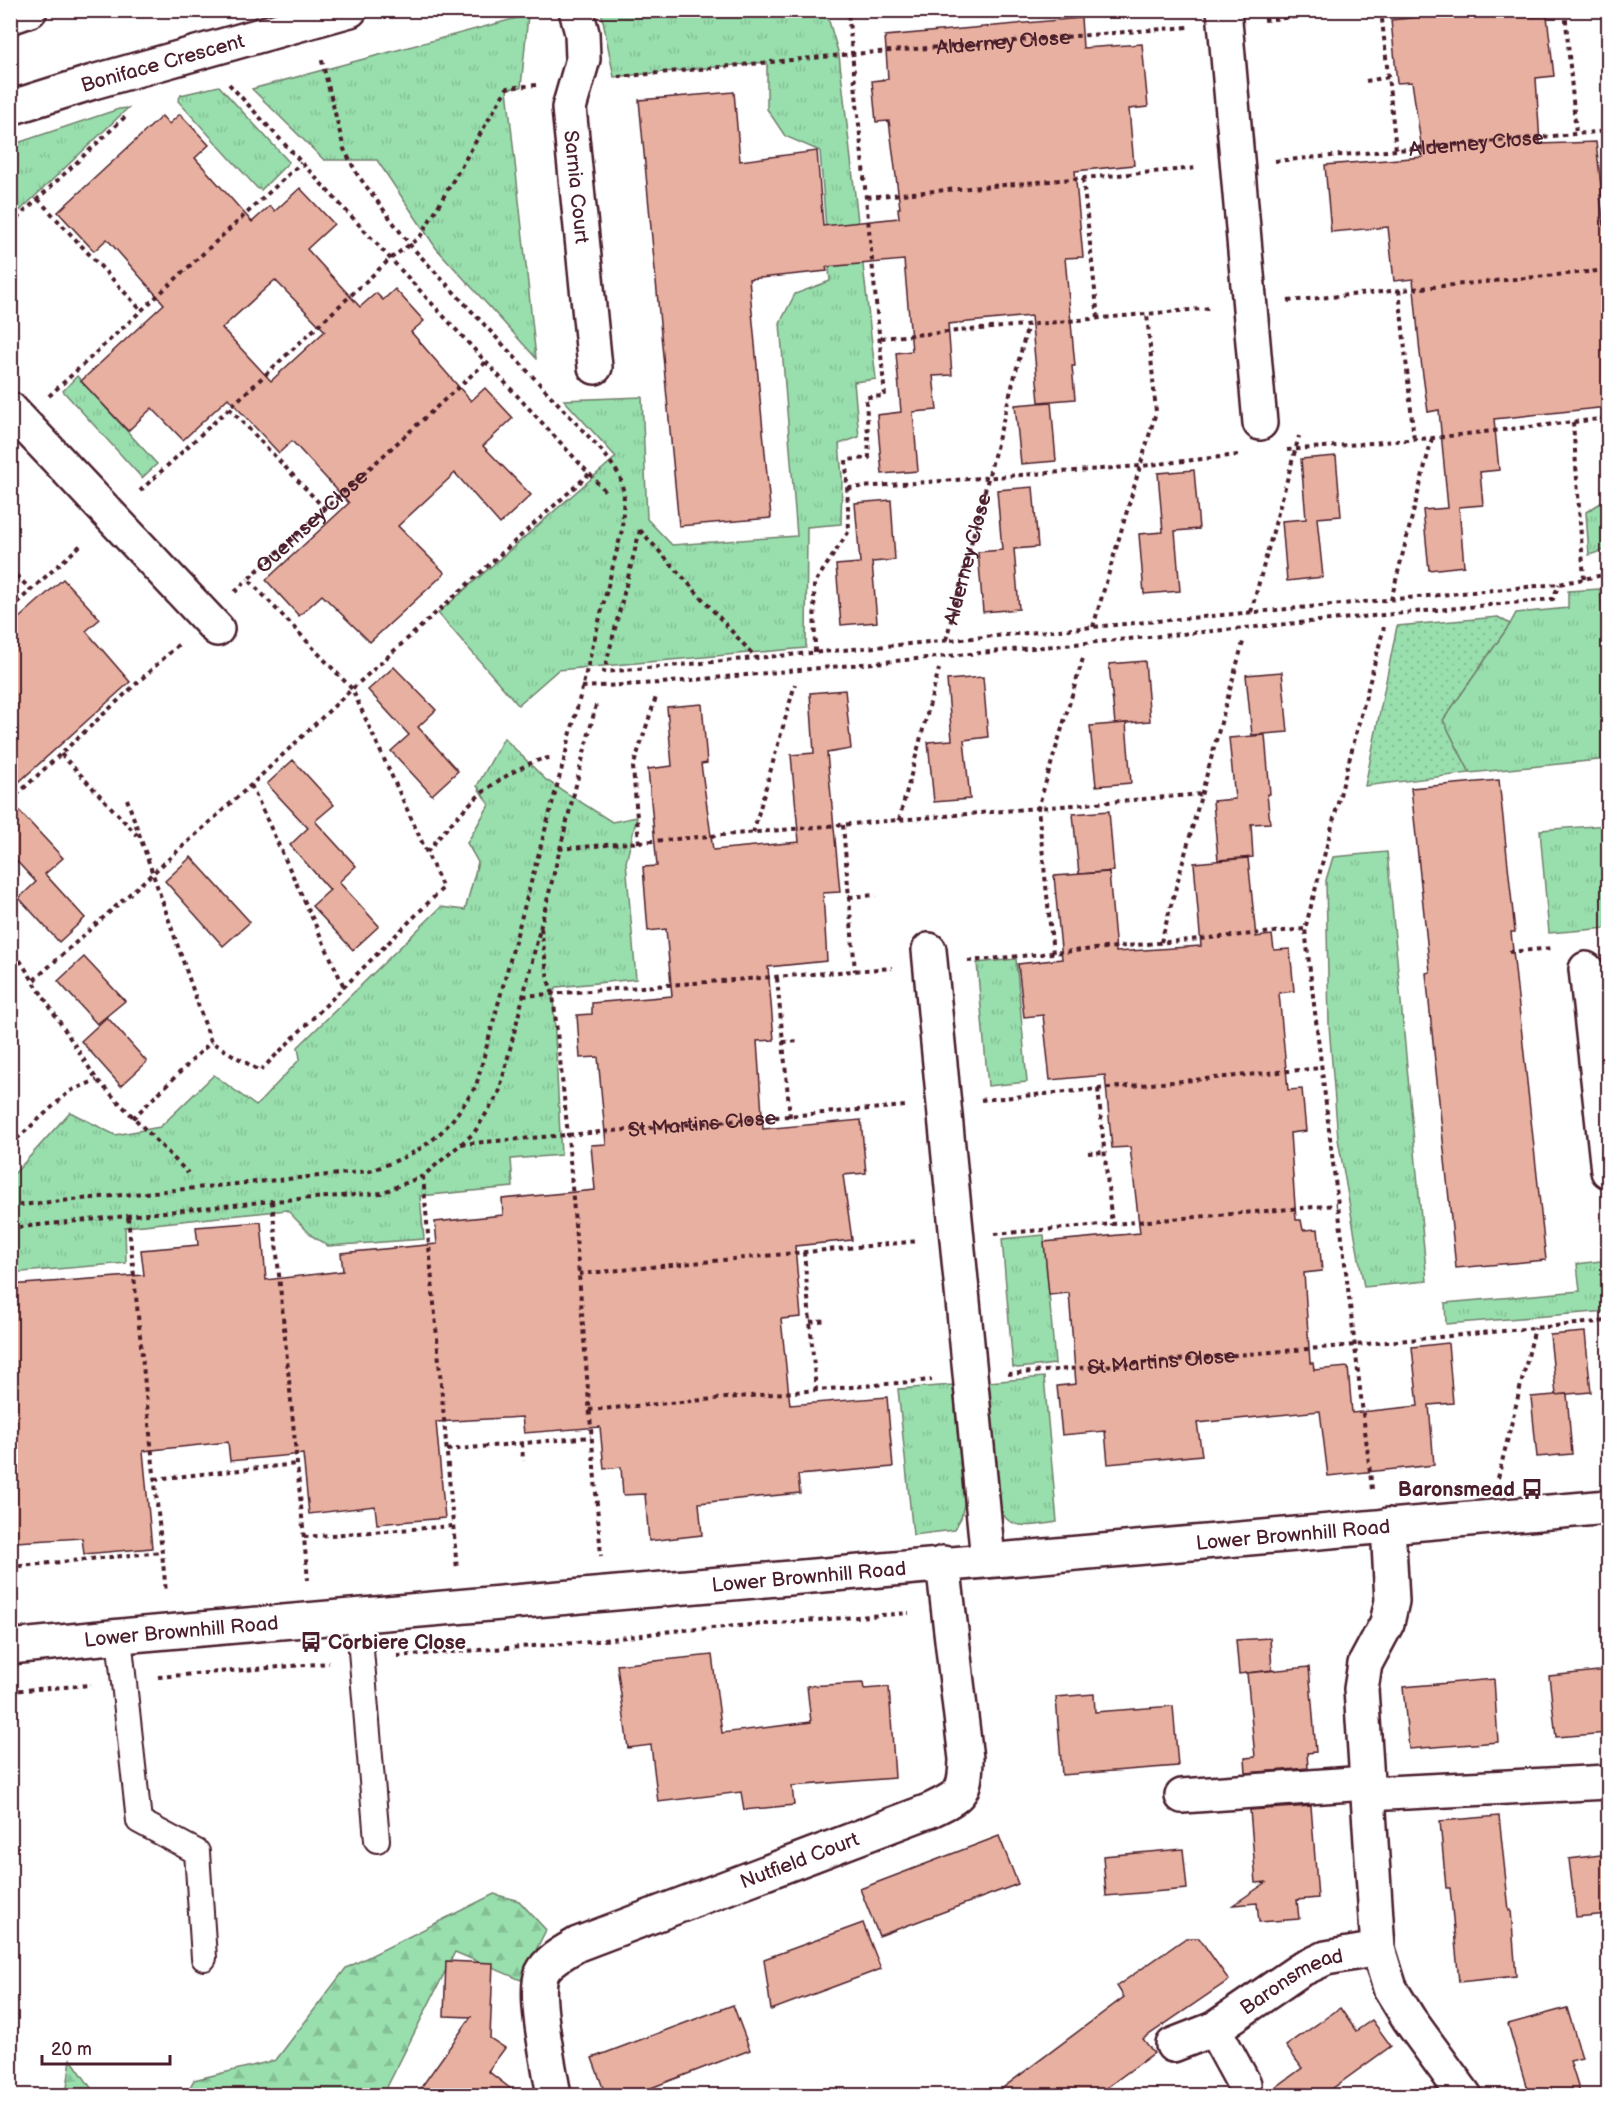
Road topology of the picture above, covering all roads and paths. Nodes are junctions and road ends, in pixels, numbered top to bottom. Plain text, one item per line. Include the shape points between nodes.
1 (30, 10) edge
2 (350, 10) edge
3 (576, 10) edge
4 (849, 10) edge
5 (1365, 10) edge
6 (1382, 10) edge
7 (1565, 10) edge
8 (10, 17) edge
9 (1225, 17) edge
10 (200, 52) junction
11 (320, 53) dead end
12 (853, 54) junction
13 (1389, 77) junction
14 (1366, 81) dead end
15 (10, 108) edge
16 (132, 111) dead end
17 (1608, 130) edge
18 (1576, 134) junction
19 (1396, 150) junction
20 (301, 163) junction
21 (1238, 165) junction
22 (1083, 178) junction
23 (867, 197) junction
24 (38, 199) junction
25 (10, 225) edge
26 (390, 259) junction
27 (1400, 290) dead end
28 (141, 310) junction
29 (1147, 314) dead end
30 (1098, 318) dead end
31 (1028, 324) dead end
32 (486, 362) junction
33 (595, 366) dead end
34 (229, 408) junction
35 (16, 415) edge
36 (1608, 418) edge
37 (1574, 422) junction
38 (1260, 423) dead end
39 (1299, 436) dead end
40 (1432, 438) junction
41 (1414, 440) junction
42 (1295, 449) junction
43 (1284, 450) dead end
44 (1248, 454) dead end
45 (1141, 466) junction
46 (589, 474) junction
47 (989, 477) junction
48 (848, 488) junction
49 (607, 493) dead end
50 (325, 509) junction
51 (111, 517) junction
52 (10, 569) edge
53 (1607, 574) edge
54 (248, 579) junction
55 (1584, 580) junction
56 (1559, 584) junction
57 (31, 590) junction
58 (1608, 597) edge
59 (1391, 600) junction
60 (10, 609) edge
61 (1251, 612) junction
62 (212, 624) junction
63 (1093, 627) junction
64 (1384, 627) dead end
65 (946, 640) junction
66 (1243, 642) dead end
67 (815, 652) junction
68 (1084, 655) dead end
69 (756, 658) junction
70 (939, 669) dead end
71 (795, 684) dead end
72 (582, 687) junction
73 (352, 689) junction
74 (656, 697) dead end
75 (597, 701) dead end
76 (61, 754) junction
77 (550, 758) dead end
78 (251, 785) junction
79 (1202, 794) junction
80 (127, 799) dead end
81 (10, 801) edge
82 (1038, 808) junction
83 (899, 820) junction
84 (843, 825) junction
85 (753, 833) junction
86 (140, 837) junction
87 (639, 843) junction
88 (559, 849) junction
89 (427, 852) junction
90 (152, 873) junction
91 (876, 895) dead end
92 (849, 897) junction
93 (541, 924) junction
94 (1305, 928) junction
95 (1161, 942) junction
96 (10, 945) edge
97 (1053, 953) junction
98 (930, 957) junction
99 (1586, 969) dead end
100 (855, 972) junction
101 (777, 978) junction
102 (34, 980) junction
103 (344, 987) junction
104 (553, 994) junction
105 (523, 996) junction
106 (801, 1041) dead end
107 (211, 1042) junction
108 (783, 1042) junction
109 (1321, 1068) junction
110 (97, 1080) junction
111 (1098, 1089) junction
112 (944, 1103) junction
113 (790, 1117) junction
114 (133, 1118) junction
115 (1606, 1119) edge
116 (568, 1135) junction
117 (460, 1144) junction
118 (10, 1145) edge
119 (1105, 1152) junction
120 (1088, 1153) dead end
121 (1608, 1171) edge
122 (188, 1173) dead end
123 (423, 1176) junction
124 (272, 1201) junction
125 (10, 1206) edge
126 (128, 1217) junction
127 (1112, 1224) dead end
128 (10, 1228) edge
129 (804, 1252) dead end
130 (827, 1320) dead end
131 (1608, 1321) edge
132 (810, 1322) junction
133 (1535, 1328) junction
134 (1355, 1345) junction
135 (970, 1377) junction
136 (816, 1390) junction
137 (589, 1410) junction
138 (591, 1437) junction
139 (522, 1443) junction
140 (447, 1450) junction
141 (523, 1461) dead end
142 (297, 1464) junction
143 (155, 1479) junction
144 (1608, 1507) edge
145 (1488, 1516) junction
146 (453, 1526) junction
147 (1381, 1526) junction
148 (304, 1537) junction
149 (162, 1552) junction
150 (988, 1560) junction
151 (943, 1563) junction
152 (10, 1567) edge
153 (604, 1593) junction
154 (460, 1606) junction
155 (948, 1609) junction
156 (358, 1615) junction
157 (312, 1620) junction
158 (171, 1632) junction
159 (119, 1636) junction
160 (10, 1647) edge
161 (362, 1660) junction
162 (124, 1683) junction
163 (10, 1691) edge
164 (1608, 1782) edge
165 (1367, 1789) junction
166 (1182, 1796) dead end
167 (377, 1840) dead end
168 (1378, 1949) junction
169 (204, 1958) dead end
170 (1214, 2029) junction
171 (1173, 2045) dead end
172 (1244, 2084) dead end
173 (554, 2096) edge
174 (1465, 2096) edge

1 - 8 street
2 - 10 street, Boniface Crescent
3 - 33 street, Sarnia Court via 583,59 570,108
4 - 12 path
5 - 9 path, Alderney Close
6 - 13 path
7 - 18 path
9 - 12 path, Alderney Close
9 - 21 street
10 - 15 street, Boniface Crescent
10 - 20 path
11 - 72 path via 344,149 357,174 410,245 604,453 620,476 624,494 622,530
12 - 23 path
13 - 14 path
13 - 19 path
16 - 24 path
17 - 18 path, Alderney Close
18 - 19 path, Alderney Close
19 - 21 path, Alderney Close
20 - 26 path
20 - 28 path
21 - 22 path, Alderney Close
21 - 38 street
22 - 23 path, Alderney Close
22 - 30 path
23 - 48 path via 885,396 866,397 869,458 846,460
24 - 25 path
24 - 28 path
26 - 32 path
26 - 34 path
27 - 41 path
28 - 35 path
29 - 45 path via 1156,412
31 - 47 path, Alderney Close
32 - 46 path
32 - 50 path, Guernsey Close
34 - 50 path
34 - 51 path
35 - 51 street
36 - 37 path
37 - 40 path
37 - 55 path
39 - 42 path
40 - 41 path
40 - 59 path
41 - 42 path
42 - 43 path
42 - 61 path
44 - 45 path, Alderney Close
45 - 47 path, Alderney Close
45 - 63 path
46 - 49 path
46 - 73 path
47 - 48 path, Alderney Close
47 - 65 path, Alderney Close
48 - 67 path via 849,531 814,584
50 - 54 path, Guernsey Close
51 - 57 path
51 - 62 street
52 - 57 path
53 - 55 path
53 - 58 path
54 - 62 path
54 - 73 path, Guernsey Close
55 - 56 path
56 - 59 path
56 - 72 path via 1553,599
57 - 60 path
59 - 61 path
61 - 63 path
62 - 76 path
63 - 65 path
64 - 94 path
65 - 67 path
66 - 79 path
67 - 69 path
68 - 82 path
69 - 69 path via 663,555 640,530 604,672
70 - 83 path
71 - 85 path
72 - 125 path via 476,1086 457,1117 432,1142 370,1171
73 - 78 path
73 - 89 path, Guernsey Close
74 - 87 path via 633,767
75 - 88 path
76 - 81 path
76 - 86 path
77 - 89 path via 538,759 498,780 464,806
78 - 90 path
78 - 103 path
79 - 82 path
79 - 95 path
80 - 86 path
82 - 83 path
82 - 97 path
83 - 84 path
84 - 85 path
84 - 92 path
85 - 87 path
86 - 90 path
87 - 88 path
88 - 93 path
89 - 103 path, Guernsey Close via 443,888
90 - 102 path
90 - 107 path
91 - 92 path
92 - 100 path
93 - 104 path
93 - 105 path
94 - 95 path
94 - 109 path
95 - 97 path
96 - 102 path
97 - 98 path
98 - 100 path
98 - 112 street
99 - 115 street
100 - 101 path
101 - 104 path
101 - 108 path
102 - 110 path
103 - 107 path, Guernsey Close via 260,1071
104 - 105 path
104 - 116 path
105 - 117 path via 499,1093 474,1133
106 - 108 path
107 - 114 path
108 - 113 path
109 - 111 path, St Martins Close
109 - 134 path
110 - 114 path
110 - 118 path via 70,1091
111 - 112 path, St Martins Close
111 - 119 path
112 - 113 path, St Martins Close
112 - 135 street
113 - 116 path, St Martins Close
114 - 122 path
115 - 121 street
116 - 117 path, St Martins Close
116 - 137 path
117 - 123 path
119 - 120 path
119 - 127 path
123 - 124 path via 381,1193
123 - 140 path
124 - 126 path
124 - 142 path
126 - 128 path
126 - 143 path
129 - 132 path
130 - 132 path
131 - 133 path, St Martins Close
132 - 136 path
133 - 134 path, St Martins Close
133 - 145 path
134 - 135 path, St Martins Close
134 - 147 path
135 - 136 path, St Martins Close
135 - 150 street
136 - 137 path, St Martins Close
137 - 138 path
138 - 139 path
138 - 153 path
139 - 140 path
139 - 141 path
140 - 146 path
142 - 143 path
142 - 148 path
143 - 149 path
144 - 145 street, Lower Brownhill Road
145 - 147 street, Lower Brownhill Road
146 - 148 path
146 - 154 path
147 - 150 street, Lower Brownhill Road
147 - 165 street via 1392,1573 1392,1601 1387,1623 1365,1664 1361,1689
148 - 157 path
149 - 152 path
149 - 158 path
150 - 151 street, Lower Brownhill Road
151 - 153 street, Lower Brownhill Road
151 - 155 street, Nutfield Court
153 - 154 street, Lower Brownhill Road
154 - 156 street, Lower Brownhill Road
155 - 161 path
155 - 173 street, Nutfield Court via 966,1759 965,1783 953,1800 578,1944 555,1958 542,1973 539,1994
156 - 157 street, Lower Brownhill Road
156 - 161 lane
157 - 158 street, Lower Brownhill Road
158 - 159 street, Lower Brownhill Road
159 - 160 street, Lower Brownhill Road
159 - 162 lane
161 - 162 path
161 - 167 lane
162 - 163 path
162 - 169 lane via 139,1821 196,1852
164 - 165 street
165 - 166 street
165 - 168 street
168 - 170 street, Baronsmead via 1326,1958 1300,1970
168 - 174 street via 1390,1988
170 - 171 street, Baronsmead
170 - 172 street

